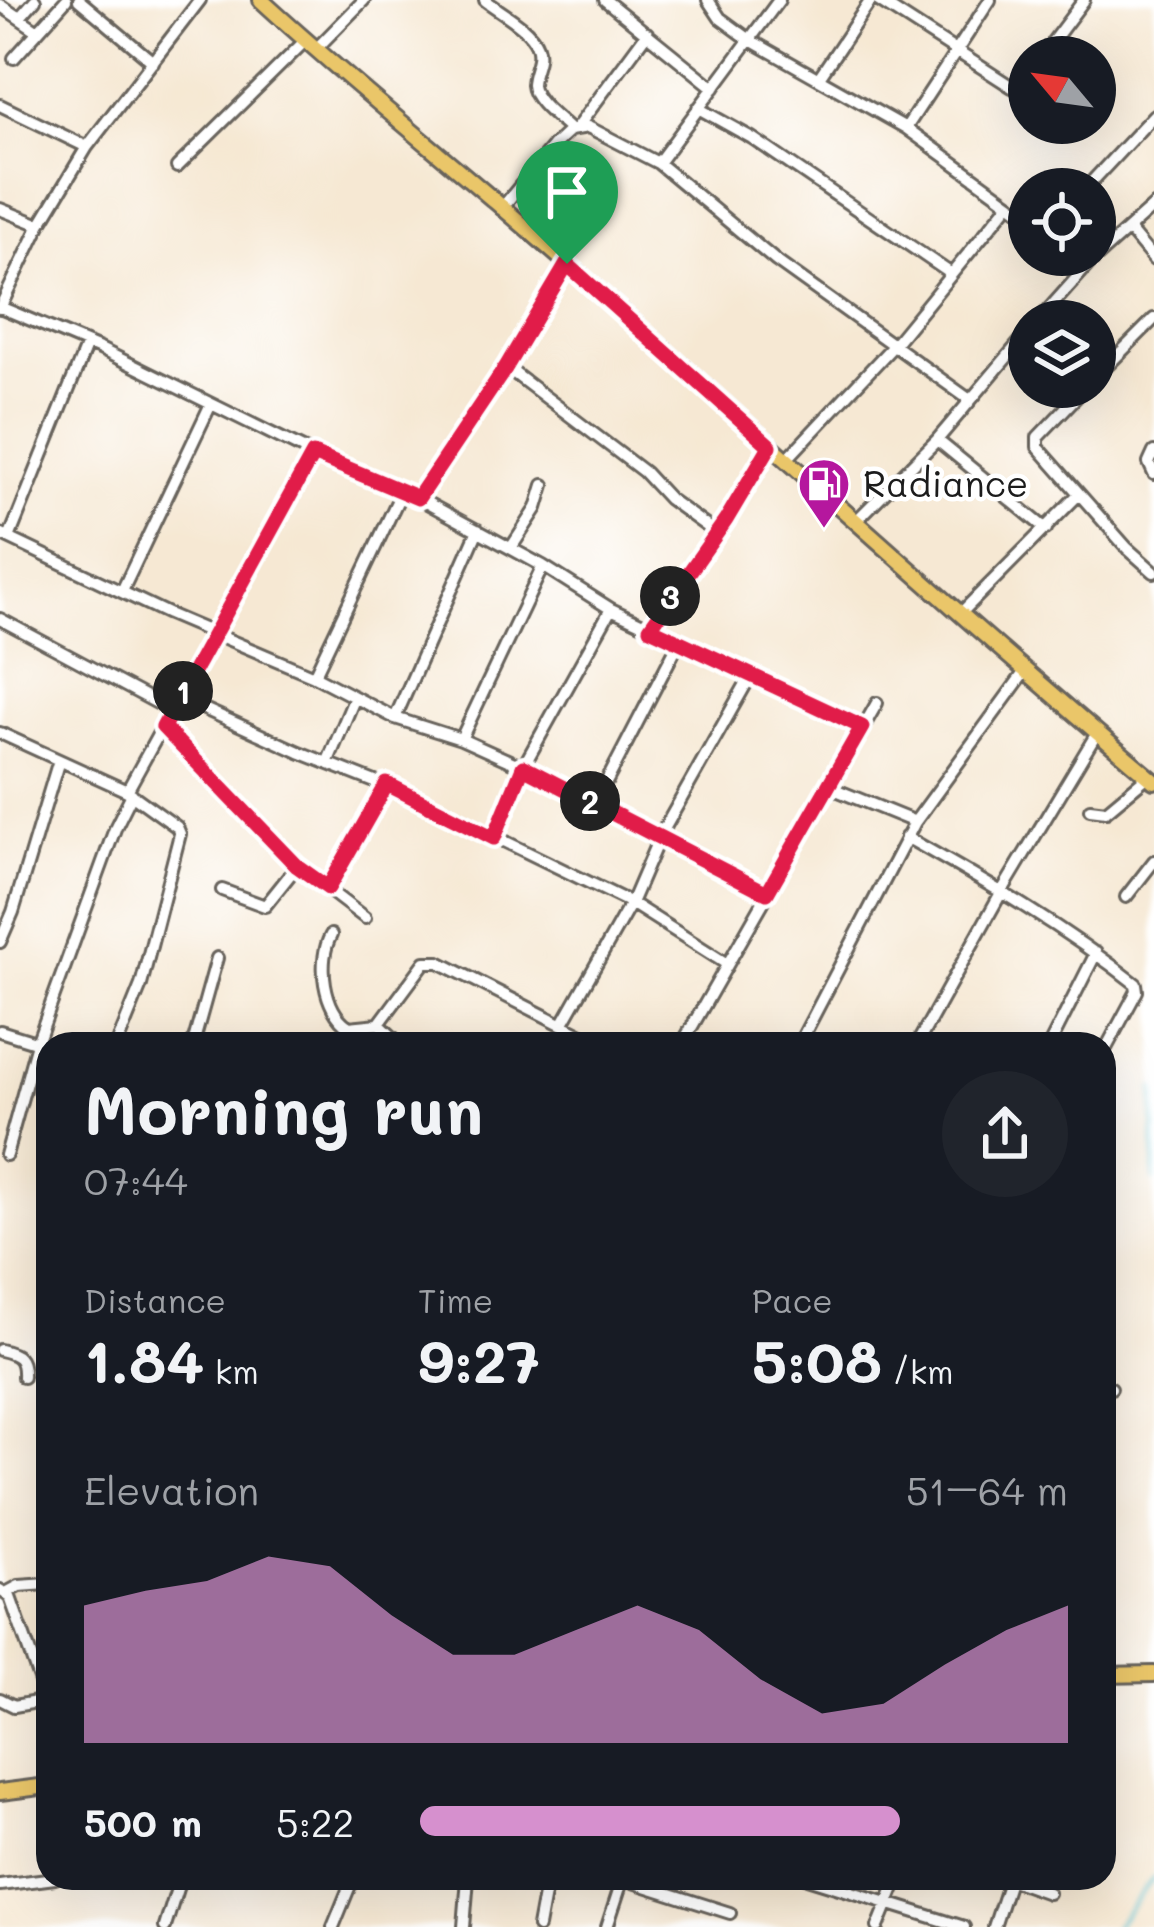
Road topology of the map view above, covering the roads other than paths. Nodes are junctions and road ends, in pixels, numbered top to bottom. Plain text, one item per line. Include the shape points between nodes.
1 (35, 0) edge
2 (66, 0) edge
3 (79, 0) edge
4 (200, 0) edge
5 (261, 0) edge
6 (364, 0) edge
7 (484, 0) edge
8 (605, 0) edge
9 (708, 0) edge
10 (779, 0) edge
11 (874, 0) edge
12 (990, 0) edge
13 (1084, 0) edge
14 (0, 4) edge
15 (21, 16) junction
16 (38, 31) junction
17 (647, 33) junction
18 (1057, 36) edge
19 (750, 40) junction
20 (310, 45) junction
21 (956, 53) junction
22 (14, 58) dead end
23 (153, 62) junction
24 (820, 76) junction
25 (1008, 85) edge
26 (714, 88) junction
27 (0, 105) edge
28 (698, 109) junction
29 (1154, 116) edge
30 (906, 128) junction
31 (573, 129) junction
32 (88, 147) junction
33 (658, 164) junction
34 (177, 167) dead end
35 (1105, 168) edge
36 (1008, 203) edge
37 (1008, 205) edge
38 (1154, 206) edge
39 (0, 209) edge
40 (501, 209) junction
41 (40, 225) junction
42 (1130, 231) junction
43 (1116, 242) edge
44 (1154, 260) edge
45 (567, 264) junction
46 (950, 273) junction
47 (1078, 276) edge
48 (1057, 300) edge
49 (0, 307) edge
50 (1154, 319) edge
51 (87, 344) junction
52 (892, 347) junction
53 (1008, 356) edge
54 (1116, 357) edge
55 (506, 367) junction
56 (970, 400) junction
57 (210, 406) junction
58 (1067, 408) edge
59 (937, 440) junction
60 (770, 446) junction
61 (1154, 452) edge
62 (313, 454) junction
63 (786, 460) junction
64 (1154, 474) edge
65 (544, 485) dead end
66 (402, 491) junction
67 (1078, 495) junction
68 (418, 498) junction
69 (856, 522) junction
70 (1046, 529) junction
71 (478, 530) junction
72 (716, 533) junction
73 (5, 536) edge
74 (512, 548) junction
75 (543, 566) junction
76 (1154, 572) edge
77 (123, 589) junction
78 (611, 609) junction
79 (961, 614) junction
80 (0, 619) edge
81 (650, 628) junction
82 (215, 633) junction
83 (679, 642) junction
84 (1026, 670) junction
85 (751, 675) junction
86 (314, 676) junction
87 (355, 697) junction
88 (180, 698) junction
89 (877, 703) dead end
90 (172, 711) junction
91 (395, 718) junction
92 (163, 727) junction
93 (862, 727) junction
94 (0, 733) edge
95 (1097, 733) junction
96 (461, 740) junction
97 (59, 760) junction
98 (328, 761) junction
99 (523, 767) junction
100 (1151, 779) edge
101 (387, 784) junction
102 (829, 787) junction
103 (130, 793) junction
104 (595, 804) junction
105 (1090, 809) dead end
106 (915, 822) junction
107 (906, 837) junction
108 (494, 838) junction
109 (659, 838) junction
110 (1154, 861) edge
111 (297, 866) junction
112 (328, 888) junction
113 (222, 890) dead end
114 (1001, 891) junction
115 (767, 893) junction
116 (1126, 897) dead end
117 (631, 903) junction
118 (365, 918) dead end
119 (331, 935) dead end
120 (0, 942) edge
121 (1096, 952) junction
122 (217, 958) dead end
123 (727, 964) junction
124 (380, 1024) junction
125 (569, 1026) junction
126 (0, 1030) edge
127 (47, 1032) edge
128 (122, 1032) edge
129 (196, 1032) edge
130 (388, 1032) edge
131 (568, 1032) edge
132 (579, 1032) edge
133 (689, 1032) edge
134 (805, 1032) edge
135 (924, 1032) edge
136 (1057, 1032) edge
137 (1115, 1032) edge
138 (36, 1043) edge
139 (36, 1066) edge
140 (6, 1155) dead end
141 (0, 1350) edge
142 (23, 1377) dead end
143 (36, 1585) edge
144 (3, 1591) edge
145 (36, 1672) edge
146 (1116, 1675) edge
147 (1154, 1675) edge
148 (0, 1699) edge
149 (36, 1703) edge
150 (36, 1788) edge
151 (0, 1792) edge
152 (36, 1880) edge
153 (0, 1885) edge
154 (176, 1890) edge
155 (348, 1890) edge
156 (467, 1890) edge
157 (545, 1890) edge
158 (620, 1890) edge
159 (658, 1890) edge
160 (851, 1890) edge
161 (893, 1890) edge
162 (1005, 1890) edge
163 (1040, 1890) edge
164 (1048, 1893) dead end
165 (888, 1900) junction
166 (730, 1913) dead end
167 (165, 1927) edge
168 (333, 1927) edge
169 (464, 1927) edge
170 (538, 1927) edge
171 (608, 1927) edge
172 (878, 1927) edge
173 (964, 1927) edge
174 (994, 1927) edge

1 - 15 street
2 - 16 street
3 - 23 street
4 - 23 street
5 - 20 main road
6 - 20 street
7 - 31 street via 531,36 538,47 535,95
8 - 17 street
9 - 19 street
10 - 19 street
11 - 21 street
11 - 24 street
12 - 21 street
13 - 18 street
14 - 15 street
15 - 16 street
16 - 22 street
17 - 26 street
17 - 31 street
19 - 24 street
19 - 26 street
20 - 34 street
20 - 40 main road
21 - 25 street
21 - 30 street
23 - 32 street
24 - 30 street
26 - 28 street
27 - 32 street
28 - 33 street
28 - 46 street
29 - 35 street
30 - 36 street
31 - 33 street via 588,127
31 - 40 street
32 - 41 street
33 - 52 street
37 - 46 street
38 - 42 street
39 - 41 street
40 - 45 main road
41 - 49 street
42 - 43 street
42 - 44 street
45 - 55 street
45 - 60 main road
46 - 52 street
47 - 48 street
49 - 51 street
50 - 54 street
51 - 57 street
51 - 73 street
52 - 56 street
52 - 63 street
53 - 56 street
55 - 68 street
55 - 72 street
56 - 59 street
57 - 62 street
57 - 77 street
58 - 67 street via 1036,442
59 - 69 street
59 - 70 street
60 - 63 main road
60 - 72 street
61 - 64 street
62 - 66 street
62 - 82 street
63 - 69 main road
65 - 74 street
66 - 68 street
66 - 86 street
67 - 70 street
67 - 76 street
68 - 71 street
69 - 79 main road
70 - 79 street
71 - 74 street
71 - 91 street
72 - 81 street
73 - 77 street
74 - 75 street
75 - 78 street
75 - 96 street
77 - 82 street
78 - 81 street
78 - 99 street
79 - 84 main road
80 - 90 street
81 - 83 street
82 - 86 street
82 - 88 street
83 - 85 street
83 - 104 street
84 - 95 main road
84 - 106 street
85 - 93 street
85 - 109 street
86 - 87 street
87 - 91 street
87 - 98 street
88 - 90 street
88 - 98 street
89 - 93 street
90 - 92 street
91 - 96 street
92 - 103 street
92 - 111 street
93 - 102 street
94 - 97 street
95 - 100 main road
95 - 114 street
96 - 99 street
97 - 103 street
97 - 120 street
98 - 101 street
99 - 104 street
99 - 108 street
100 - 105 street via 1100,814
101 - 108 street
101 - 112 street
102 - 106 street
102 - 115 street
103 - 127 street
103 - 128 street via 180,834
104 - 109 street
106 - 107 street
107 - 114 street
107 - 134 street
108 - 117 street
109 - 115 street
109 - 117 street
110 - 116 street
111 - 112 street
111 - 113 street via 265,907
112 - 118 street
114 - 121 street
114 - 135 street
115 - 123 street
117 - 123 street
117 - 125 street
119 - 124 street via 324,979 341,1023
121 - 136 street
121 - 137 street via 1136,984
122 - 129 street
123 - 133 street
124 - 125 street via 418,969 439,962
124 - 130 street
125 - 131 street
125 - 132 street
126 - 138 street
139 - 140 street
141 - 142 street via 19,1356
143 - 144 street
144 - 145 street
146 - 147 main road
148 - 149 street
150 - 151 main road
152 - 153 street
154 - 167 street
155 - 168 street
156 - 169 street
157 - 170 street
158 - 171 street
159 - 166 street
160 - 165 street
161 - 165 street
162 - 174 street
163 - 164 street
165 - 172 street
165 - 173 street

